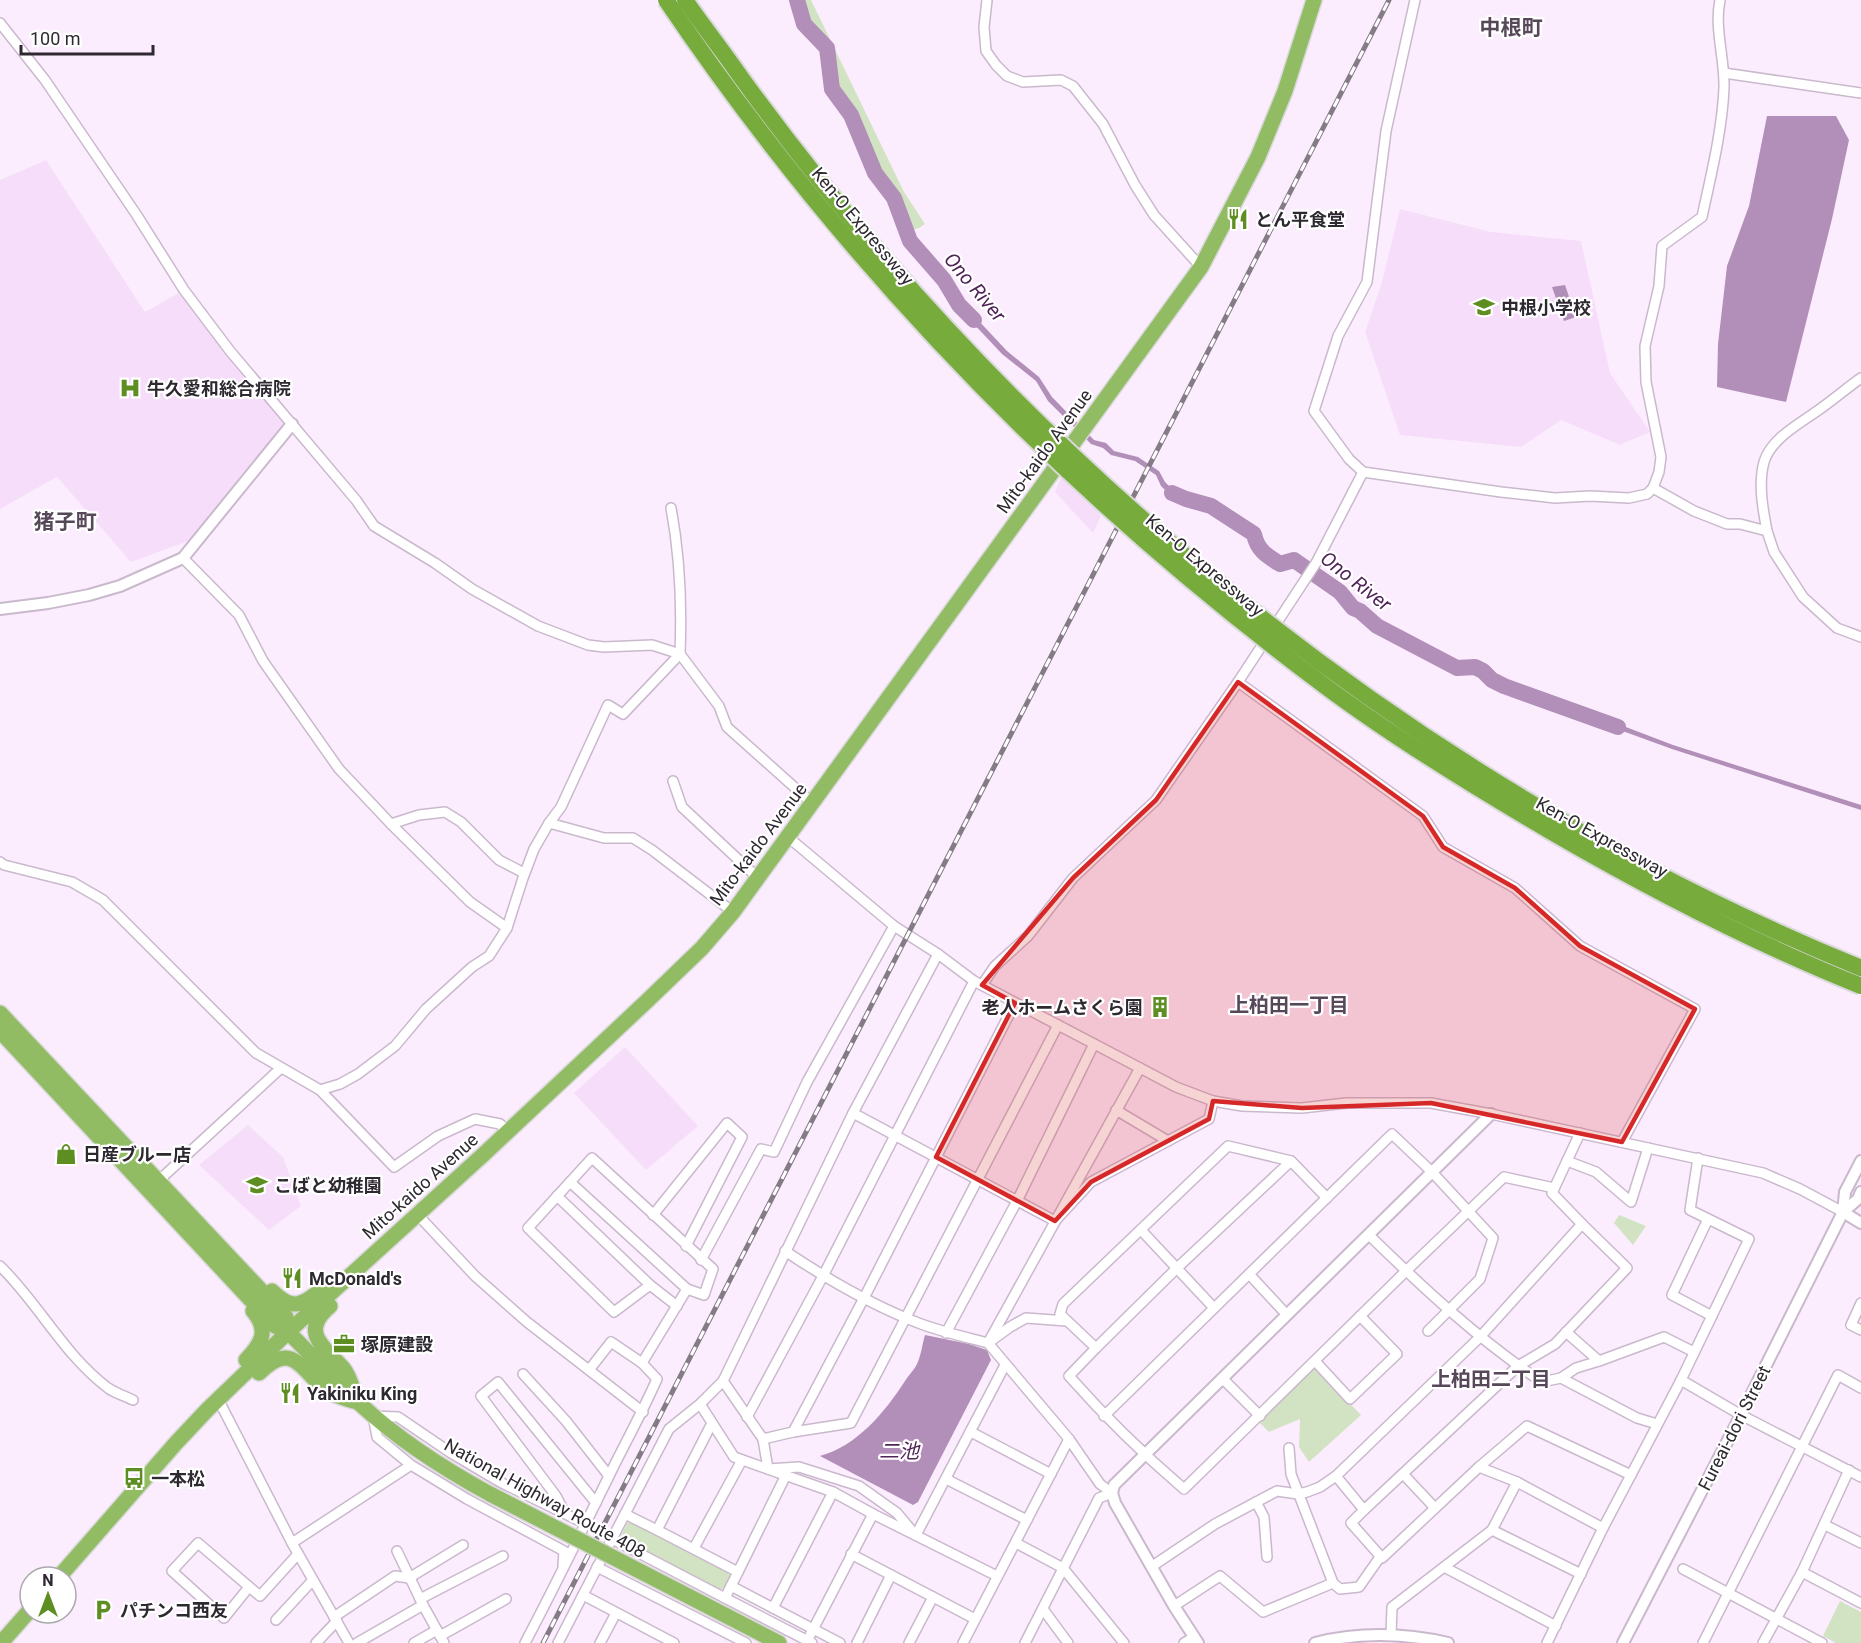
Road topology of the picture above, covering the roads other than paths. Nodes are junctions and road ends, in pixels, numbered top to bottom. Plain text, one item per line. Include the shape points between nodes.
1 (666, 0) edge
2 (685, 0) edge
3 (987, 0) edge
4 (1314, 0) edge
5 (1415, 0) edge
6 (1720, 0) edge
7 (0, 23) edge
8 (1724, 73) junction
9 (1861, 93) edge
10 (1201, 267) junction
11 (1861, 378) edge
12 (292, 424) junction
13 (1363, 472) junction
14 (1653, 488) junction
15 (671, 508) dead end
16 (1767, 531) junction
17 (183, 558) junction
18 (0, 609) edge
19 (1861, 637) edge
20 (680, 654) junction
21 (1238, 682) junction
22 (673, 781) dead end
23 (812, 803) junction
24 (549, 823) junction
25 (391, 824) junction
26 (788, 837) junction
27 (0, 862) edge
28 (524, 873) junction
29 (758, 878) junction
30 (733, 912) junction
31 (894, 926) junction
32 (507, 928) junction
33 (938, 954) junction
34 (1861, 968) edge
35 (978, 983) junction
36 (1861, 986) edge
37 (1015, 1003) junction
38 (0, 1012) edge
39 (1058, 1025) junction
40 (0, 1032) edge
41 (1094, 1044) junction
42 (281, 1068) junction
43 (1140, 1068) junction
44 (320, 1090) junction
45 (1213, 1101) junction
46 (1116, 1110) junction
47 (853, 1113) junction
48 (1491, 1114) junction
49 (508, 1132) junction
50 (1580, 1133) junction
51 (895, 1136) junction
52 (1168, 1141) junction
53 (1622, 1142) junction
54 (1648, 1148) junction
55 (936, 1157) junction
56 (1698, 1158) junction
57 (1291, 1161) junction
58 (1567, 1161) junction
59 (1861, 1161) edge
60 (1432, 1172) junction
61 (977, 1180) junction
62 (570, 1182) junction
63 (153, 1186) junction
64 (1554, 1188) junction
65 (1861, 1192) edge
66 (557, 1196) junction
67 (1327, 1198) junction
68 (1017, 1201) junction
69 (1468, 1211) junction
70 (1843, 1212) junction
71 (417, 1214) junction
72 (653, 1215) junction
73 (1708, 1219) junction
74 (1055, 1221) junction
75 (1861, 1223) edge
76 (1582, 1224) junction
77 (1141, 1230) junction
78 (1369, 1235) junction
79 (686, 1246) junction
80 (785, 1251) junction
81 (701, 1260) junction
82 (366, 1261) junction
83 (224, 1262) junction
84 (0, 1266) edge
85 (1177, 1268) junction
86 (1406, 1271) junction
87 (1249, 1274) junction
88 (823, 1276) junction
89 (348, 1278) junction
90 (650, 1285) junction
91 (687, 1289) junction
92 (864, 1298) junction
93 (1861, 1303) edge
94 (677, 1306) junction
95 (1214, 1308) junction
96 (1449, 1310) junction
97 (1287, 1314) junction
98 (1360, 1316) junction
99 (1712, 1316) junction
100 (905, 1317) junction
101 (1067, 1321) junction
102 (1861, 1330) edge
103 (1428, 1331) dead end
104 (288, 1332) junction
105 (1566, 1332) junction
106 (946, 1333) junction
107 (1480, 1337) junction
108 (988, 1343) junction
109 (1096, 1348) junction
110 (1695, 1352) junction
111 (1315, 1361) junction
112 (1599, 1361) junction
113 (642, 1363) junction
114 (1005, 1365) junction
115 (1518, 1366) junction
116 (589, 1370) junction
117 (524, 1374) dead end
118 (1222, 1378) junction
119 (1561, 1378) junction
120 (1681, 1380) junction
121 (723, 1381) junction
122 (230, 1388) junction
123 (1861, 1388) edge
124 (219, 1399) junction
125 (133, 1400) dead end
126 (358, 1403) junction
127 (700, 1404) junction
128 (643, 1412) junction
129 (1741, 1414) junction
130 (373, 1416) junction
131 (1104, 1416) junction
132 (1260, 1416) junction
133 (747, 1417) junction
134 (712, 1423) junction
135 (1657, 1424) junction
136 (793, 1432) junction
137 (971, 1432) junction
138 (763, 1439) junction
139 (1069, 1439) junction
140 (1802, 1447) junction
141 (1289, 1448) dead end
142 (1143, 1455) junction
143 (742, 1460) junction
144 (411, 1465) junction
145 (1479, 1467) junction
146 (768, 1469) junction
147 (1849, 1470) junction
148 (1051, 1474) junction
149 (786, 1475) junction
150 (1404, 1475) junction
151 (1631, 1475) junction
152 (609, 1476) junction
153 (1336, 1476) junction
154 (1861, 1476) edge
155 (946, 1479) junction
156 (1517, 1482) junction
157 (832, 1492) junction
158 (1112, 1493) junction
159 (1298, 1494) junction
160 (1256, 1502) junction
161 (596, 1503) junction
162 (1435, 1508) junction
163 (1365, 1510) junction
164 (565, 1513) junction
165 (625, 1514) junction
166 (873, 1514) junction
167 (1027, 1520) junction
168 (586, 1524) junction
169 (1825, 1525) junction
170 (1603, 1528) junction
171 (657, 1530) junction
172 (1492, 1530) junction
173 (916, 1535) junction
174 (612, 1539) junction
175 (292, 1543) junction
176 (1016, 1543) junction
177 (1861, 1543) edge
178 (463, 1545) dead end
179 (694, 1548) junction
180 (397, 1551) dead end
181 (298, 1554) junction
182 (851, 1554) junction
183 (503, 1556) dead end
184 (1267, 1557) dead end
185 (1380, 1557) junction
186 (69, 1565) edge
187 (1152, 1567) junction
188 (1444, 1567) junction
189 (597, 1568) junction
190 (1063, 1568) junction
191 (1683, 1569) dead end
192 (563, 1570) junction
193 (738, 1572) junction
194 (1802, 1572) junction
195 (1581, 1574) junction
196 (891, 1575) junction
197 (998, 1576) junction
198 (409, 1578) junction
199 (313, 1580) junction
200 (1333, 1583) junction
201 (730, 1586) junction
202 (249, 1587) junction
203 (1728, 1593) junction
204 (583, 1595) junction
205 (933, 1597) junction
206 (725, 1598) junction
207 (506, 1599) dead end
208 (422, 1602) junction
209 (1861, 1603) edge
210 (1174, 1606) junction
211 (772, 1608) junction
212 (1043, 1609) junction
213 (616, 1612) junction
214 (335, 1619) junction
215 (975, 1619) junction
216 (1776, 1619) junction
217 (276, 1620) dead end
218 (18, 1624) edge
219 (1556, 1626) junction
220 (814, 1630) junction
221 (1391, 1635) junction
222 (441, 1636) edge
223 (1192, 1641) edge
224 (809, 1642) edge
225 (1, 1643) edge
226 (316, 1643) edge
227 (349, 1643) edge
228 (357, 1643) edge
229 (414, 1643) edge
230 (525, 1643) edge
231 (558, 1643) edge
232 (600, 1643) edge
233 (674, 1643) edge
234 (746, 1643) edge
235 (779, 1643) edge
236 (840, 1643) edge
237 (857, 1643) edge
238 (909, 1643) edge
239 (963, 1643) edge
240 (1025, 1643) edge
241 (1068, 1643) edge
242 (1124, 1643) edge
243 (1315, 1643) edge
244 (1448, 1643) edge
245 (1547, 1643) edge
246 (1623, 1643) edge
247 (1703, 1643) edge
248 (1763, 1643) edge
249 (1822, 1643) edge

1 - 36 highway, Ken-O Expressway, bridge via 754,122 900,302 1071,476 1190,580 1326,687 1490,795 1677,901
2 - 34 highway, Ken-O Expressway, bridge via 824,187 966,349 1085,467 1243,604 1442,746 1553,815 1741,914
3 - 10 street via 986,51 996,65 1007,76 1023,82 1061,80 1073,86 1102,124 1154,215
4 - 10 highway, Mito-kaido Avenue via 1258,157
5 - 13 street via 1386,131 1367,282 1338,336 1314,411
6 - 8 street via 1717,15
7 - 12 street via 45,80 184,290
8 - 9 street
8 - 14 street via 1715,157 1702,217 1662,246 1659,286 1644,346 1646,382 1661,457
10 - 23 highway, Mito-kaido Avenue
11 - 16 street via 1787,433 1764,460 1762,504
12 - 17 street
12 - 20 street via 375,526 472,589 538,626 588,645 652,645
13 - 14 street via 1555,498 1629,498 1647,494
13 - 21 street via 1316,562
14 - 16 street via 1727,524
15 - 20 street via 682,609
16 - 19 street via 1774,552 1803,597 1837,628
17 - 18 street via 89,595
17 - 25 street via 239,615 263,661 339,769
20 - 23 street via 719,706 727,727
20 - 24 street via 623,714 608,705 566,798
21 - 35 street via 1156,800 1073,878 1028,936
21 - 53 street via 1423,816 1443,847 1515,888 1580,946 1695,1010
22 - 29 street via 682,807
23 - 26 highway, Mito-kaido Avenue
24 - 28 street
24 - 30 street via 604,838 633,838
25 - 28 street via 419,814 445,812 461,822 499,860
25 - 32 street via 470,902
26 - 29 highway, Mito-kaido Avenue
26 - 31 street
27 - 42 street via 72,882 103,900 256,1053
28 - 32 street
29 - 30 highway, Mito-kaido Avenue
30 - 49 highway, Mito-kaido Avenue via 694,956
31 - 33 street
31 - 81 street via 807,1082 774,1152 761,1149
32 - 44 street via 489,956 426,1010 395,1046 358,1074
33 - 35 street
33 - 47 street
35 - 37 street
35 - 51 street
37 - 39 street
37 - 55 street
38 - 63 highway
39 - 41 street
39 - 61 street
40 - 63 highway
41 - 43 street
41 - 68 street
42 - 44 street
42 - 63 street
43 - 45 street
43 - 46 street
44 - 49 street via 394,1167 438,1136 475,1119 500,1124
45 - 48 street via 1302,1108 1431,1103
45 - 52 street via 1209,1119
46 - 52 street
46 - 74 street
47 - 51 street
47 - 80 street
48 - 50 street
48 - 60 street
49 - 71 highway, Mito-kaido Avenue
50 - 53 street
50 - 58 street
51 - 55 street
51 - 88 street
52 - 74 street via 1092,1182
53 - 54 street
54 - 56 street
54 - 58 street via 1631,1202 1596,1172
55 - 61 street
55 - 92 street
56 - 70 street via 1763,1173
56 - 73 street via 1690,1210
57 - 67 street
57 - 77 street via 1228,1146
57 - 85 street
58 - 64 street
59 - 70 street, Fureai-dori Street via 1845,1192
60 - 67 street via 1392,1134
60 - 69 street
60 - 78 street
61 - 68 street
61 - 100 street
62 - 66 street
62 - 72 street via 592,1158
62 - 91 street
63 - 83 highway
64 - 69 street via 1504,1177
64 - 76 street via 1552,1193
65 - 70 street, Fureai-dori Street
66 - 90 street
66 - 90 street via 528,1228 614,1312
67 - 87 street
68 - 74 street
68 - 106 street
69 - 86 street
69 - 96 street via 1493,1238 1480,1279
70 - 75 street
70 - 129 street, Fureai-dori Street
71 - 82 highway, Mito-kaido Avenue
71 - 116 street via 475,1276
72 - 79 street
72 - 79 street via 727,1123 742,1137
73 - 99 street via 1672,1295
73 - 99 street via 1749,1239
74 - 108 street
76 - 105 street via 1627,1268
76 - 107 street
77 - 85 street
77 - 101 street via 1063,1304 1060,1314
78 - 86 street
78 - 97 street
79 - 81 street
80 - 88 street
80 - 121 street
81 - 91 street via 713,1269 704,1295
82 - 83 highway via 357,1261 310,1299 297,1304 282,1300 247,1265
82 - 89 highway, Mito-kaido Avenue
83 - 104 highway, National Highway Route 408 via 286,1317
83 - 122 highway via 227,1282 262,1326 260,1343 235,1371
84 - 125 street via 85,1366 109,1389
85 - 95 street
85 - 109 street
86 - 96 street
86 - 98 street
87 - 95 street
87 - 97 street
88 - 92 street
88 - 133 street
89 - 104 highway, Mito-kaido Avenue
89 - 126 highway via 337,1300 319,1316 315,1330 321,1346 345,1371
90 - 94 street
91 - 94 street
92 - 100 street
92 - 136 street
93 - 102 street via 1851,1325
94 - 113 street
95 - 131 street
96 - 103 street
96 - 107 street
97 - 118 street
98 - 111 street
98 - 111 street via 1397,1354 1350,1399
99 - 110 street
100 - 106 street
100 - 136 street via 851,1423
101 - 108 street via 1026,1318
101 - 109 street
104 - 122 highway, Mito-kaido Avenue
104 - 126 highway, National Highway Route 408
105 - 112 street
105 - 115 street via 1556,1344
106 - 108 street
107 - 115 street
107 - 153 street
108 - 114 street
109 - 131 street via 1069,1376
110 - 112 street via 1664,1337
110 - 120 street
111 - 132 street
112 - 119 street via 1576,1368
113 - 116 street via 611,1342
113 - 128 street via 657,1379
114 - 137 street
114 - 139 street
115 - 119 street via 1542,1382
115 - 150 street
116 - 128 street
117 - 152 street
118 - 132 street
118 - 142 street
119 - 135 street via 1637,1418
120 - 129 street
120 - 135 street
121 - 127 street
121 - 133 street
122 - 124 highway, Mito-kaido Avenue
122 - 126 highway via 248,1384 274,1360 293,1359 325,1390
123 - 140 street via 1838,1375
124 - 175 street
124 - 186 highway, Mito-kaido Avenue
126 - 130 highway, National Highway Route 408
127 - 134 street
127 - 165 street via 669,1429
128 - 152 street
129 - 140 street
129 - 246 street, Fureai-dori Street
130 - 144 street via 377,1437
130 - 164 street via 398,1417 500,1482
130 - 235 highway, National Highway Route 408, bridge via 462,1479
131 - 142 street
132 - 142 street via 1184,1489
133 - 138 street
134 - 143 street via 734,1457
134 - 171 street
135 - 151 street
136 - 138 street
137 - 148 street
137 - 155 street
138 - 146 street
139 - 148 street
139 - 158 street via 1100,1484
140 - 147 street
140 - 203 street
141 - 159 street via 1291,1474
142 - 158 street via 1114,1485
143 - 146 street
143 - 179 street
144 - 175 street
144 - 192 street via 564,1551
145 - 151 street via 1527,1425
145 - 156 street
145 - 162 street
146 - 149 street
146 - 173 street via 799,1467 859,1486 897,1513
147 - 154 street
147 - 169 street
148 - 167 street
149 - 157 street
149 - 193 street
150 - 162 street
150 - 163 street
151 - 170 street
152 - 161 street
153 - 159 street via 1320,1487
153 - 163 street
155 - 167 street
155 - 173 street
156 - 170 street
156 - 172 street
157 - 166 street
157 - 211 street
158 - 187 street
158 - 190 street via 1100,1498
159 - 160 street via 1277,1491
159 - 200 street
160 - 184 street via 1264,1517
160 - 187 street via 1215,1524
161 - 164 street via 498,1382 481,1396
161 - 168 street
162 - 185 street
163 - 185 street via 1351,1523
164 - 168 street
165 - 171 street
165 - 174 street
166 - 173 street
166 - 182 street
167 - 176 street
168 - 192 street
169 - 177 street
169 - 194 street
170 - 195 street
171 - 179 street
172 - 188 street
172 - 195 street
173 - 197 street
174 - 189 street
174 - 206 street
175 - 181 street
176 - 190 street
176 - 197 street
178 - 198 street
179 - 193 street
180 - 198 street
181 - 199 street
181 - 202 street via 260,1596
182 - 196 street
182 - 220 street
183 - 208 street
185 - 200 street via 1359,1587 1340,1589
187 - 210 street
188 - 219 street
188 - 221 street via 1392,1607
189 - 204 street
189 - 234 street
190 - 212 street
190 - 242 street
191 - 203 street
192 - 230 street
193 - 201 street
194 - 209 street
194 - 216 street
195 - 219 street
196 - 205 street
196 - 237 street
197 - 215 street
198 - 208 street
198 - 214 street via 395,1576
199 - 214 street
199 - 217 street
200 - 210 street via 1263,1612 1220,1576
201 - 206 street
201 - 211 street
202 - 202 street via 198,1543 172,1571 224,1618
203 - 216 street
203 - 247 street
204 - 213 street
204 - 231 street
205 - 215 street
205 - 238 street
206 - 224 street
207 - 222 street
208 - 222 street
208 - 228 street
210 - 223 street
211 - 220 street
212 - 240 street
212 - 241 street
213 - 232 street
213 - 233 street
214 - 226 street
214 - 227 street
215 - 239 street
216 - 248 street
216 - 249 street
218 - 225 highway
219 - 245 street
220 - 224 street
220 - 236 street
221 - 243 street via 1359,1635
221 - 244 street
222 - 229 street

